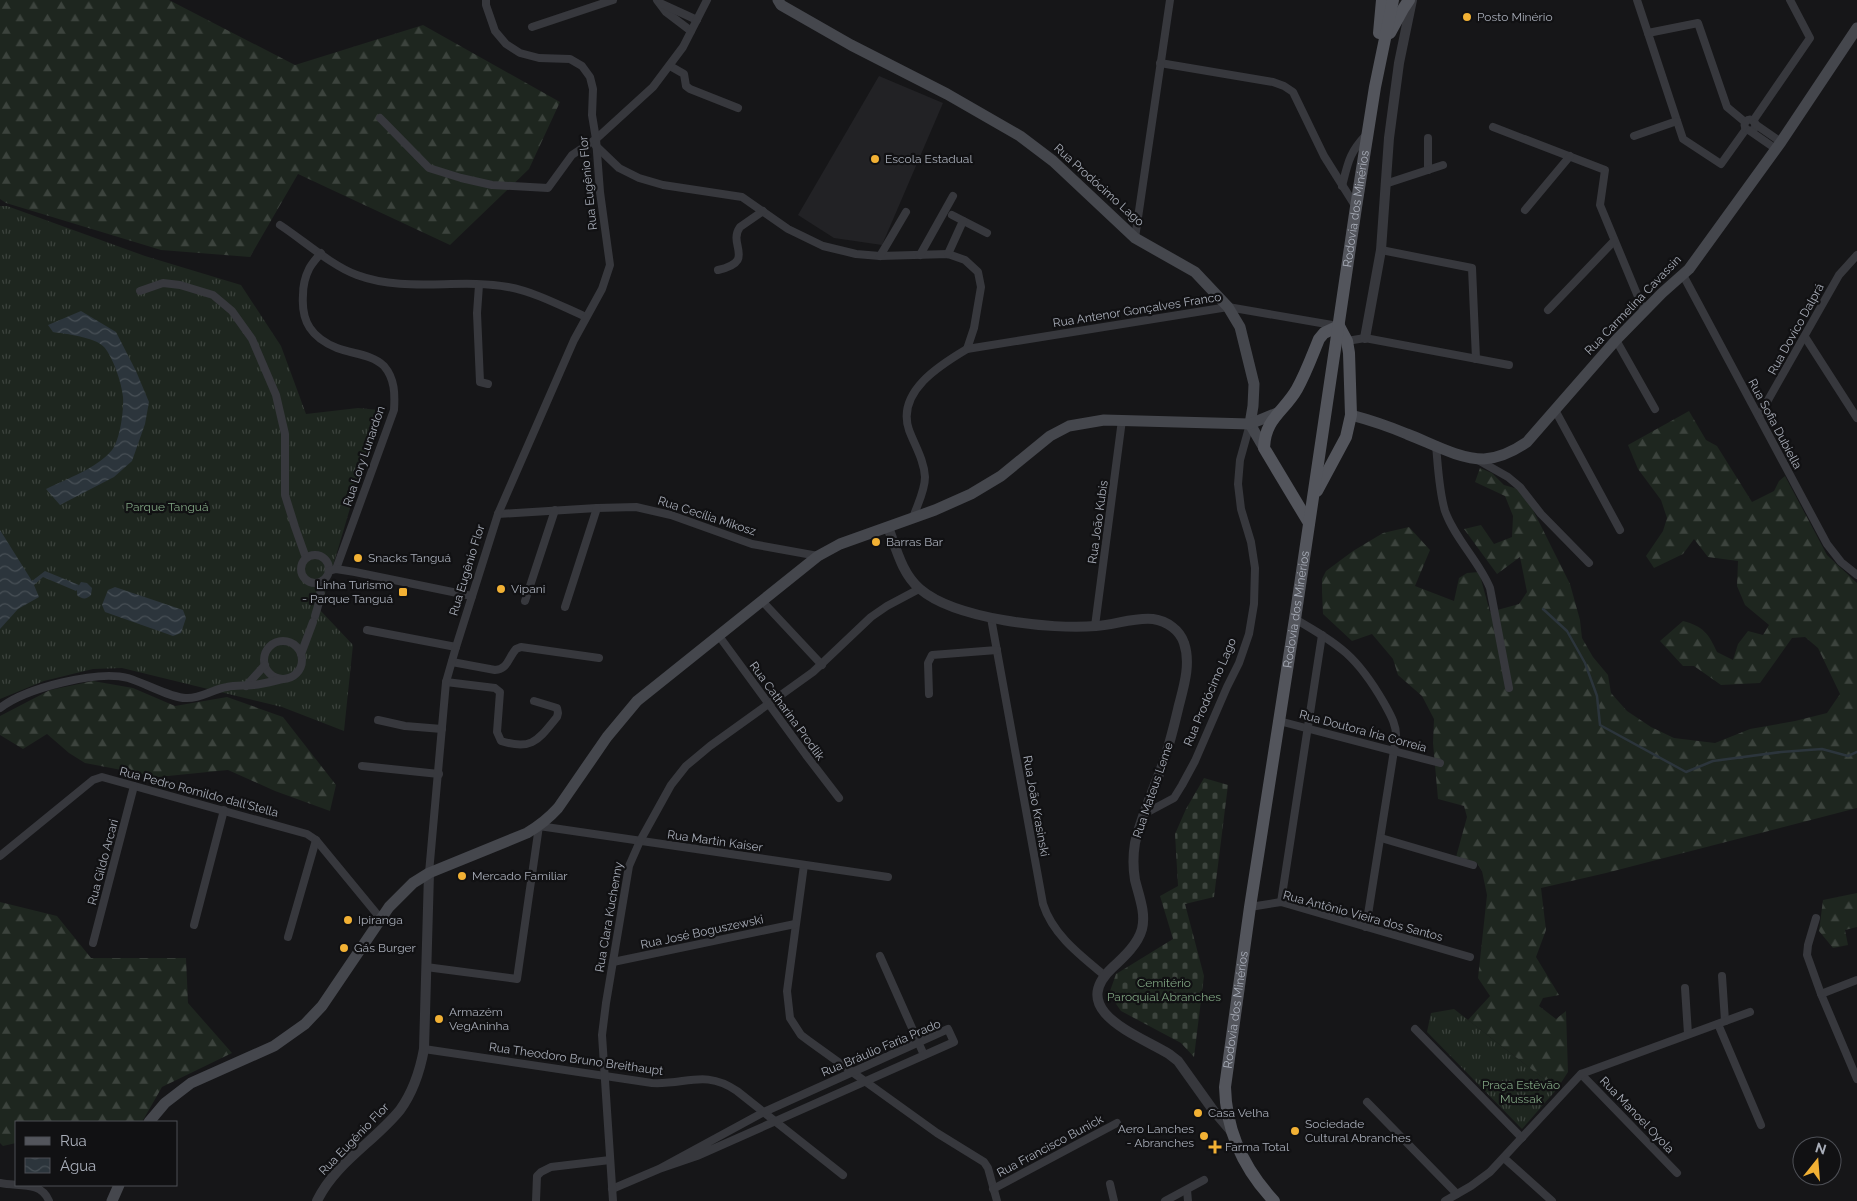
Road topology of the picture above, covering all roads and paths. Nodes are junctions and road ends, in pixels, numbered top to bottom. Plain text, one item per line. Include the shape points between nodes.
1 (486, 0) edge
2 (613, 0) edge
3 (707, 0) edge
4 (768, 0) edge
5 (1170, 0) edge
6 (1382, 0) edge
7 (1393, 0) edge
8 (1411, 0) edge
9 (1637, 0) edge
10 (1790, 0) edge
11 (658, 1) edge
12 (780, 2) edge
13 (676, 9) junction
14 (672, 17) junction
15 (697, 20) junction
16 (532, 27) dead end
17 (1857, 28) edge
18 (691, 31) junction
19 (1648, 33) junction
20 (1381, 56) junction
21 (1160, 62) junction
22 (670, 66) junction
23 (1375, 87) junction
24 (738, 108) dead end
25 (380, 118) dead end
26 (1677, 121) junction
27 (1750, 125) junction
28 (1493, 127) dead end
29 (1368, 132) junction
30 (1634, 136) dead end
31 (1428, 138) dead end
32 (596, 142) junction
33 (1779, 145) junction
34 (1570, 156) junction
35 (1442, 166) dead end
36 (1428, 170) junction
37 (1386, 184) junction
38 (1342, 186) junction
39 (953, 196) dead end
40 (1356, 207) junction
41 (1525, 210) dead end
42 (763, 211) junction
43 (906, 212) dead end
44 (952, 215) dead end
45 (963, 221) junction
46 (280, 225) dead end
47 (987, 233) dead end
48 (1135, 238) junction
49 (1614, 241) junction
50 (1381, 250) junction
51 (321, 253) junction
52 (920, 254) junction
53 (948, 254) junction
54 (1857, 255) edge
55 (880, 256) junction
56 (718, 270) dead end
57 (1683, 275) junction
58 (479, 285) junction
59 (140, 291) dead end
60 (1228, 307) junction
61 (1548, 310) dead end
62 (1644, 311) junction
63 (586, 317) junction
64 (1339, 326) junction
65 (1804, 337) junction
66 (1365, 338) junction
67 (1347, 340) junction
68 (1616, 340) junction
69 (968, 349) junction
70 (1476, 359) junction
71 (1510, 365) dead end
72 (488, 384) dead end
73 (1555, 410) junction
74 (1655, 410) dead end
75 (1277, 413) junction
76 (1351, 414) junction
77 (1759, 416) junction
78 (1857, 418) edge
79 (1122, 420) junction
80 (1250, 424) junction
81 (1436, 445) junction
82 (1264, 448) junction
83 (1474, 458) junction
84 (1312, 500) junction
85 (598, 508) junction
86 (555, 510) junction
87 (498, 514) junction
88 (913, 518) junction
89 (1309, 523) junction
90 (888, 527) junction
91 (1620, 530) dead end
92 (818, 556) junction
93 (306, 558) junction
94 (1589, 563) dead end
95 (333, 570) junction
96 (1857, 575) edge
97 (321, 582) junction
98 (919, 589) junction
99 (472, 596) junction
100 (525, 601) dead end
101 (762, 601) junction
102 (565, 607) dead end
103 (991, 618) junction
104 (1295, 619) junction
105 (1095, 626) junction
106 (367, 630) dead end
107 (1322, 635) junction
108 (719, 636) junction
109 (456, 647) junction
110 (997, 650) junction
111 (301, 654) junction
112 (599, 658) dead end
113 (452, 662) junction
114 (822, 665) junction
115 (265, 666) junction
116 (284, 678) junction
117 (446, 682) junction
118 (246, 686) junction
119 (1509, 688) dead end
120 (929, 694) dead end
121 (534, 701) dead end
122 (768, 704) junction
123 (0, 708) edge
124 (378, 720) dead end
125 (1279, 721) junction
126 (1308, 728) junction
127 (442, 729) junction
128 (1394, 751) junction
129 (1440, 763) dead end
130 (362, 766) dead end
131 (439, 774) junction
132 (134, 786) junction
133 (839, 798) dead end
134 (224, 810) junction
135 (1144, 814) junction
136 (539, 826) junction
137 (1381, 838) junction
138 (316, 840) junction
139 (640, 841) junction
140 (0, 856) edge
141 (804, 865) junction
142 (1473, 865) dead end
143 (429, 873) junction
144 (888, 877) dead end
145 (1281, 902) junction
146 (1250, 907) junction
147 (381, 918) junction
148 (1816, 918) dead end
149 (795, 924) junction
150 (194, 925) dead end
151 (1366, 926) junction
152 (288, 937) dead end
153 (92, 943) dead end
154 (880, 956) dead end
155 (1470, 957) dead end
156 (613, 962) junction
157 (426, 967) junction
158 (1104, 975) junction
159 (1722, 976) dead end
160 (1857, 980) edge
161 (1685, 988) dead end
162 (1821, 994) junction
163 (1750, 1012) dead end
164 (1722, 1022) junction
165 (1415, 1029) dead end
166 (1688, 1034) junction
167 (918, 1043) junction
168 (424, 1049) junction
169 (924, 1055) junction
170 (852, 1072) junction
171 (1580, 1074) junction
172 (604, 1076) junction
173 (1857, 1079) edge
174 (865, 1081) junction
175 (1367, 1102) dead end
176 (764, 1112) junction
177 (150, 1121) edge
178 (775, 1121) junction
179 (1117, 1123) dead end
180 (1761, 1125) dead end
181 (1232, 1132) junction
182 (1522, 1138) junction
183 (1504, 1158) junction
184 (610, 1160) junction
185 (659, 1169) junction
186 (1677, 1173) dead end
187 (843, 1175) dead end
188 (1204, 1180) dead end
189 (0, 1183) edge
190 (1110, 1184) dead end
191 (15, 1185) edge
192 (27, 1186) edge
193 (119, 1186) edge
194 (612, 1189) junction
195 (993, 1189) junction
196 (1187, 1190) junction
197 (1457, 1194) junction
198 (49, 1201) edge
199 (112, 1201) edge
200 (317, 1201) edge
201 (536, 1201) edge
202 (613, 1201) edge
203 (996, 1201) edge
204 (1114, 1201) edge
205 (1165, 1201) edge
206 (1188, 1201) edge
207 (1274, 1201) edge
208 (1445, 1201) edge
209 (1552, 1201) edge

1 - 32 street, Rua Eugênio Flor via 495,31 520,54 570,60 582,66 593,89
2 - 16 street
3 - 15 street
4 - 12 street
5 - 21 street
6 - 23 main road, Rodovia dos Minérios
7 - 20 main road, Rodovia dos Minérios
8 - 20 main road via 1397,19
8 - 37 street, Rodovia dos Minérios via 1389,138
9 - 19 street
10 - 27 street via 1810,38
11 - 13 street
11 - 14 street
12 - 48 main road, Rua Prodócimo Lago via 834,36 1020,136 1053,161
13 - 14 street
13 - 15 street
14 - 18 street
15 - 18 street
17 - 33 main road, Rua Carmelina Cavassin
18 - 22 street
19 - 26 street
19 - 27 street via 1698,23 1727,107
20 - 23 main road, Rodovia dos Minérios
21 - 38 street via 1284,86 1293,92
21 - 48 street
22 - 24 street via 684,74 690,90
22 - 32 street
23 - 29 main road, Rodovia dos Minérios
25 - 32 street via 429,168 492,185 548,188 572,155
26 - 27 street via 1685,141 1721,164
26 - 30 street
27 - 33 street
28 - 34 street
29 - 38 street via 1350,156
29 - 40 main road, Rodovia dos Minérios
31 - 36 street
32 - 42 street via 619,168 639,178 663,185 742,197
32 - 63 street, Rua Eugênio Flor via 610,265 602,289
33 - 57 main road, Rua Carmelina Cavassin
34 - 41 street
34 - 49 street via 1604,170 1600,205
35 - 36 street
36 - 37 street
37 - 50 street, Rodovia dos Minérios
38 - 40 street
39 - 52 street
40 - 64 main road, Rodovia dos Minérios
42 - 55 street via 788,230 823,246
42 - 56 street via 738,230 739,255 736,263
43 - 55 street
44 - 45 street
45 - 47 street
45 - 53 street
46 - 51 street
48 - 60 main road, Rua Prodócimo Lago via 1195,272
49 - 61 street
49 - 62 street
50 - 66 street, Rodovia dos Minérios
50 - 70 street via 1472,268
51 - 58 street via 341,268 373,280
51 - 95 street, Rua Lory Lunardon via 309,268 304,284 302,307 307,325 319,339 338,349 382,364 395,388 394,410
52 - 53 street
52 - 55 street
53 - 69 street via 965,260 978,272 981,287
54 - 65 street, Rua Dovico Dalprá via 1839,275
57 - 62 main road, Rua Carmelina Cavassin
57 - 77 street, Rua Sofia Dubiella
58 - 63 street via 509,287 545,298
58 - 72 street via 480,382
59 - 93 street via 163,283 213,295 232,311 252,339 276,395 284,434 285,495
60 - 64 street, Rua Antenor Gonçalves Franco
60 - 69 street, Rua Antenor Gonçalves Franco
60 - 80 main road, Rua Prodócimo Lago via 1240,327 1253,375
62 - 68 main road, Rua Carmelina Cavassin
63 - 87 street, Rua Eugênio Flor
64 - 67 main road
64 - 75 main road via 1319,339 1297,389
64 - 84 main road, Rodovia dos Minérios
65 - 77 street, Rua Dovico Dalprá
65 - 78 street
66 - 67 street
66 - 70 street
67 - 76 main road
68 - 73 main road, Rua Carmelina Cavassin
68 - 74 street
69 - 88 street via 944,363 921,383 910,398 907,423 925,475
70 - 71 street
73 - 83 main road, Rua Carmelina Cavassin via 1519,448 1499,456
73 - 91 street
75 - 80 main road
75 - 82 main road via 1266,429
76 - 81 main road, Rua Carmelina Cavassin
76 - 84 main road via 1341,448
77 - 96 street, Rua Sofia Dubiella via 1827,544
79 - 80 main road
79 - 88 main road via 1080,423 1058,430 988,485 956,502
79 - 105 street, Rua João Kubis
80 - 82 main road
80 - 135 street, Rua Prodócimo Lago via 1240,460 1238,484 1255,568 1249,634 1196,761 1182,786 1174,798
81 - 83 main road, Rua Carmelina Cavassin
81 - 119 street via 1445,511 1490,588
82 - 89 main road
83 - 94 street via 1520,487 1541,514
84 - 89 main road, Rodovia dos Minérios
85 - 86 street, Rua Cecília Mikosz
85 - 92 street, Rua Cecília Mikosz via 661,512 752,544
85 - 102 street
86 - 87 street, Rua Cecília Mikosz
86 - 100 street
87 - 99 street, Rua Eugênio Flor
88 - 90 main road
89 - 104 main road, Rodovia dos Minérios
90 - 92 main road
90 - 98 street, Rua Mateus Leme via 903,565
92 - 101 main road
93 - 95 street via 316,554 322,556
93 - 97 street via 301,568 303,576 309,582
95 - 97 street
95 - 99 street
97 - 111 street via 320,599
98 - 103 street, Rua Mateus Leme via 950,606
98 - 114 street, Rua Clara Kuchenny via 872,617
99 - 109 street, Rua Eugênio Flor
101 - 108 main road
101 - 114 street
103 - 105 street, Rua Mateus Leme via 1072,627
103 - 110 street, Rua João Krasinski
104 - 107 street
104 - 125 main road, Rodovia dos Minérios
105 - 135 street, Rua Mateus Leme via 1153,619 1172,626 1184,643 1187,667 1182,694 1167,753
106 - 109 street
107 - 126 street
107 - 128 street via 1351,656 1376,689 1395,724
108 - 122 street, Rua Catharina Prodlik
108 - 136 main road via 627,711 558,808
109 - 113 street, Rua Eugênio Flor
110 - 120 street via 932,655 928,663
110 - 158 street, Rua João Krasinski via 1043,904 1061,936
111 - 115 street via 293,644 280,641 268,647
111 - 116 street via 300,668
112 - 113 street via 521,647 516,649 502,670
113 - 117 street, Rua Eugênio Flor
114 - 122 street, Rua Clara Kuchenny
115 - 116 street via 272,675
115 - 118 street
116 - 118 street
117 - 121 street via 495,688 500,692 497,732 501,741 513,745 535,742 557,717 557,708
117 - 127 street, Rua Eugênio Flor
118 - 123 street via 226,687 188,699 117,676 88,678 45,688
122 - 133 street, Rua Catharina Prodlik
122 - 139 street, Rua Clara Kuchenny via 686,766 671,785
124 - 127 street
125 - 126 street, Rua Doutora Íria Correia
125 - 146 main road, Rodovia dos Minérios
126 - 128 street, Rua Doutora Íria Correia
126 - 145 street
127 - 131 street, Rua Eugênio Flor
128 - 129 street, Rua Doutora Íria Correia
128 - 137 street
130 - 131 street
131 - 143 street, Rua Eugênio Flor
132 - 134 street, Rua Pedro Romildo dall'Stella
132 - 140 street, Rua Pedro Romildo dall'Stella via 95,778
132 - 153 street, Rua Gildo Arcari
134 - 138 street, Rua Pedro Romildo dall'Stella via 304,832
134 - 150 street
135 - 158 street, Rua Mateus Leme via 1133,861 1143,912 1142,930 1131,948
136 - 139 street, Rua Martin Kaiser
136 - 143 main road
136 - 157 street via 517,978
137 - 142 street
137 - 151 street
138 - 147 street, Rua Pedro Romildo dall'Stella
138 - 152 street
139 - 141 street, Rua Martin Kaiser
139 - 156 street, Rua Clara Kuchenny via 629,866
141 - 144 street, Rua Martin Kaiser
141 - 149 street
143 - 147 main road via 406,890
143 - 157 street, Rua Eugênio Flor
145 - 146 street, Rua Antônio Vieira dos Santos
145 - 151 street, Rua Antônio Vieira dos Santos
146 - 181 main road, Rodovia dos Minérios via 1225,1087
147 - 177 main road via 326,1001 305,1024 268,1049 191,1083 165,1103
148 - 162 street via 1807,955
149 - 156 street, Rua José Boguszewski
149 - 170 street via 786,992 790,1018 801,1035
151 - 155 street, Rua Antônio Vieira dos Santos
154 - 167 street
156 - 172 street, Rua Clara Kuchenny via 602,1035
157 - 168 street, Rua Eugênio Flor
158 - 181 street via 1098,987 1103,1012 1116,1024 1178,1061
159 - 164 street
160 - 162 street
161 - 166 street
162 - 173 street
163 - 164 street
164 - 166 street
164 - 180 street
165 - 182 street
166 - 171 street
167 - 169 street
167 - 169 street, Rua Bráulio Faria Prado via 948,1029 954,1042
167 - 170 street, Rua Bráulio Faria Prado
168 - 172 street, Rua Theodoro Bruno Breithaupt
168 - 200 street, Rua Eugênio Flor via 415,1083 400,1108 327,1183
169 - 174 street, Rua Bráulio Faria Prado
170 - 174 street
170 - 176 street, Rua Bráulio Faria Prado
171 - 182 street
171 - 186 street, Rua Manoel Oyola
172 - 176 street, Rua Theodoro Bruno Breithaupt via 662,1083 710,1078 728,1084
172 - 184 street, Rua Clara Kuchenny
174 - 178 street, Rua Bráulio Faria Prado
174 - 195 street via 949,1142 984,1162
175 - 197 street
176 - 178 street, Rua Theodoro Bruno Breithaupt
176 - 185 street, Rua Bráulio Faria Prado
178 - 185 street, Rua Bráulio Faria Prado via 697,1156
178 - 187 street, Rua Theodoro Bruno Breithaupt
179 - 195 street, Rua Francisco Bunick
181 - 207 main road via 1244,1163
182 - 183 street
183 - 197 street via 1481,1179
183 - 209 street
184 - 194 street, Rua Clara Kuchenny
184 - 201 street via 545,1169 536,1182
185 - 194 street, Rua Bráulio Faria Prado
188 - 196 street
189 - 191 street
190 - 204 street
192 - 198 street via 36,1187 46,1194
193 - 199 main road
194 - 202 street, Rua Clara Kuchenny
195 - 203 street
196 - 205 street
196 - 206 street
197 - 208 street

